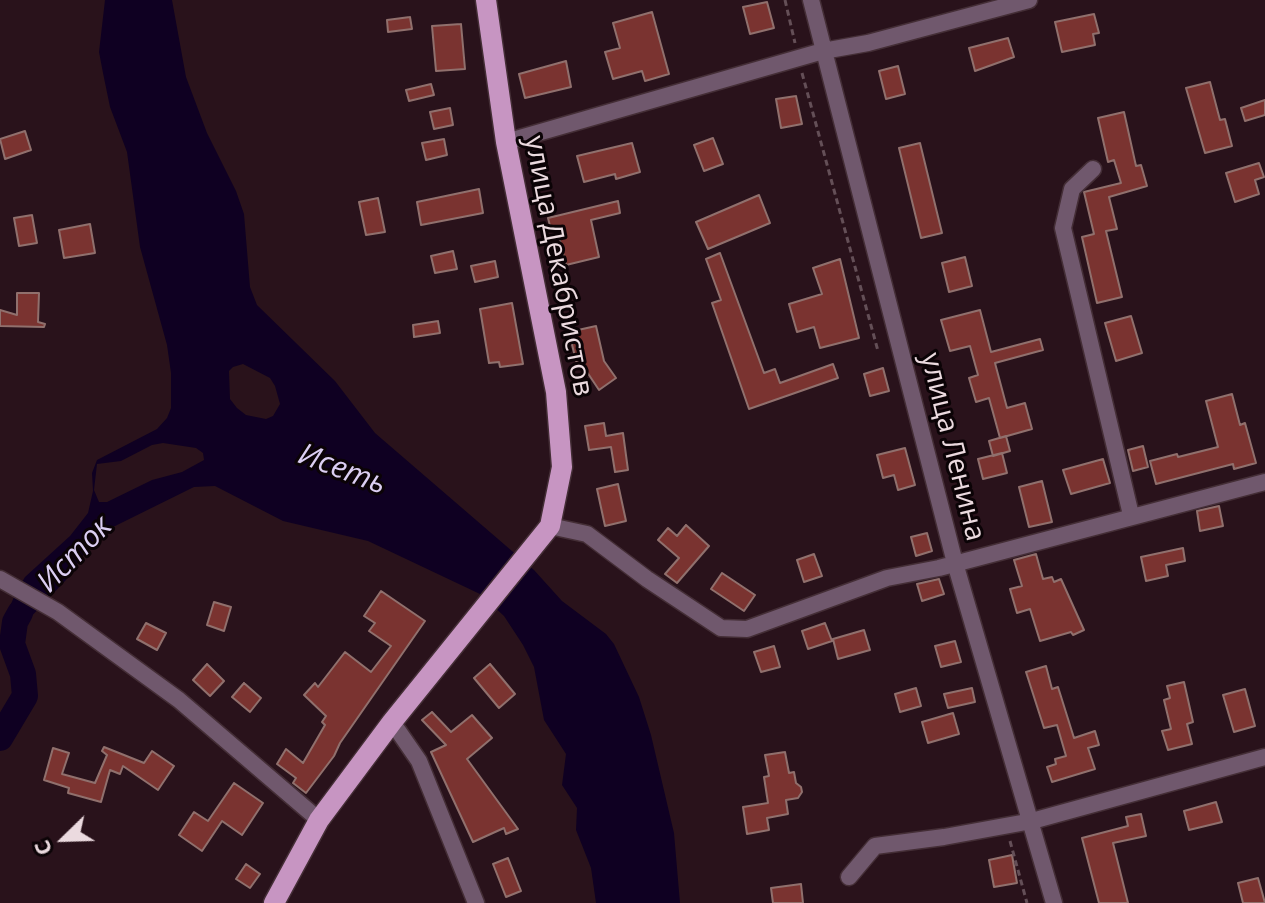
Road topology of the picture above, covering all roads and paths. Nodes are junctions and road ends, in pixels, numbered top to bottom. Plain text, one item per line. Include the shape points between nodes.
1 (486, 0) edge
2 (785, 0) edge
3 (811, 0) edge
4 (1029, 0) edge
5 (823, 51) junction
6 (798, 58) junction
7 (506, 142) junction
8 (1093, 169) dead end
9 (878, 351) dead end
10 (1265, 482) edge
11 (1131, 515) junction
12 (545, 532) junction
13 (955, 563) junction
14 (3, 581) edge
15 (392, 722) junction
16 (1265, 757) edge
17 (319, 820) junction
18 (1032, 821) junction
19 (1006, 825) junction
20 (849, 877) dead end
21 (274, 903) edge
22 (476, 903) edge
23 (1027, 903) edge
24 (1054, 903) edge

1 - 7 main road, улица Декабристов
2 - 6 path
3 - 5 street, улица Ленина
4 - 5 street
5 - 6 street
5 - 13 street, улица Ленина
6 - 7 street
6 - 9 path
7 - 12 main road, улица Декабристов via 556,392 562,467
8 - 11 street via 1072,189 1063,228
10 - 11 street
11 - 13 street
12 - 13 street via 587,534 721,628 747,629 887,578
12 - 15 main road
13 - 18 street, улица Ленина
14 - 17 street via 58,612 179,700
15 - 17 main road
15 - 22 street via 419,761
16 - 18 street
17 - 21 main road
18 - 19 street
18 - 24 street, улица Ленина
19 - 20 street via 875,846
19 - 23 path

